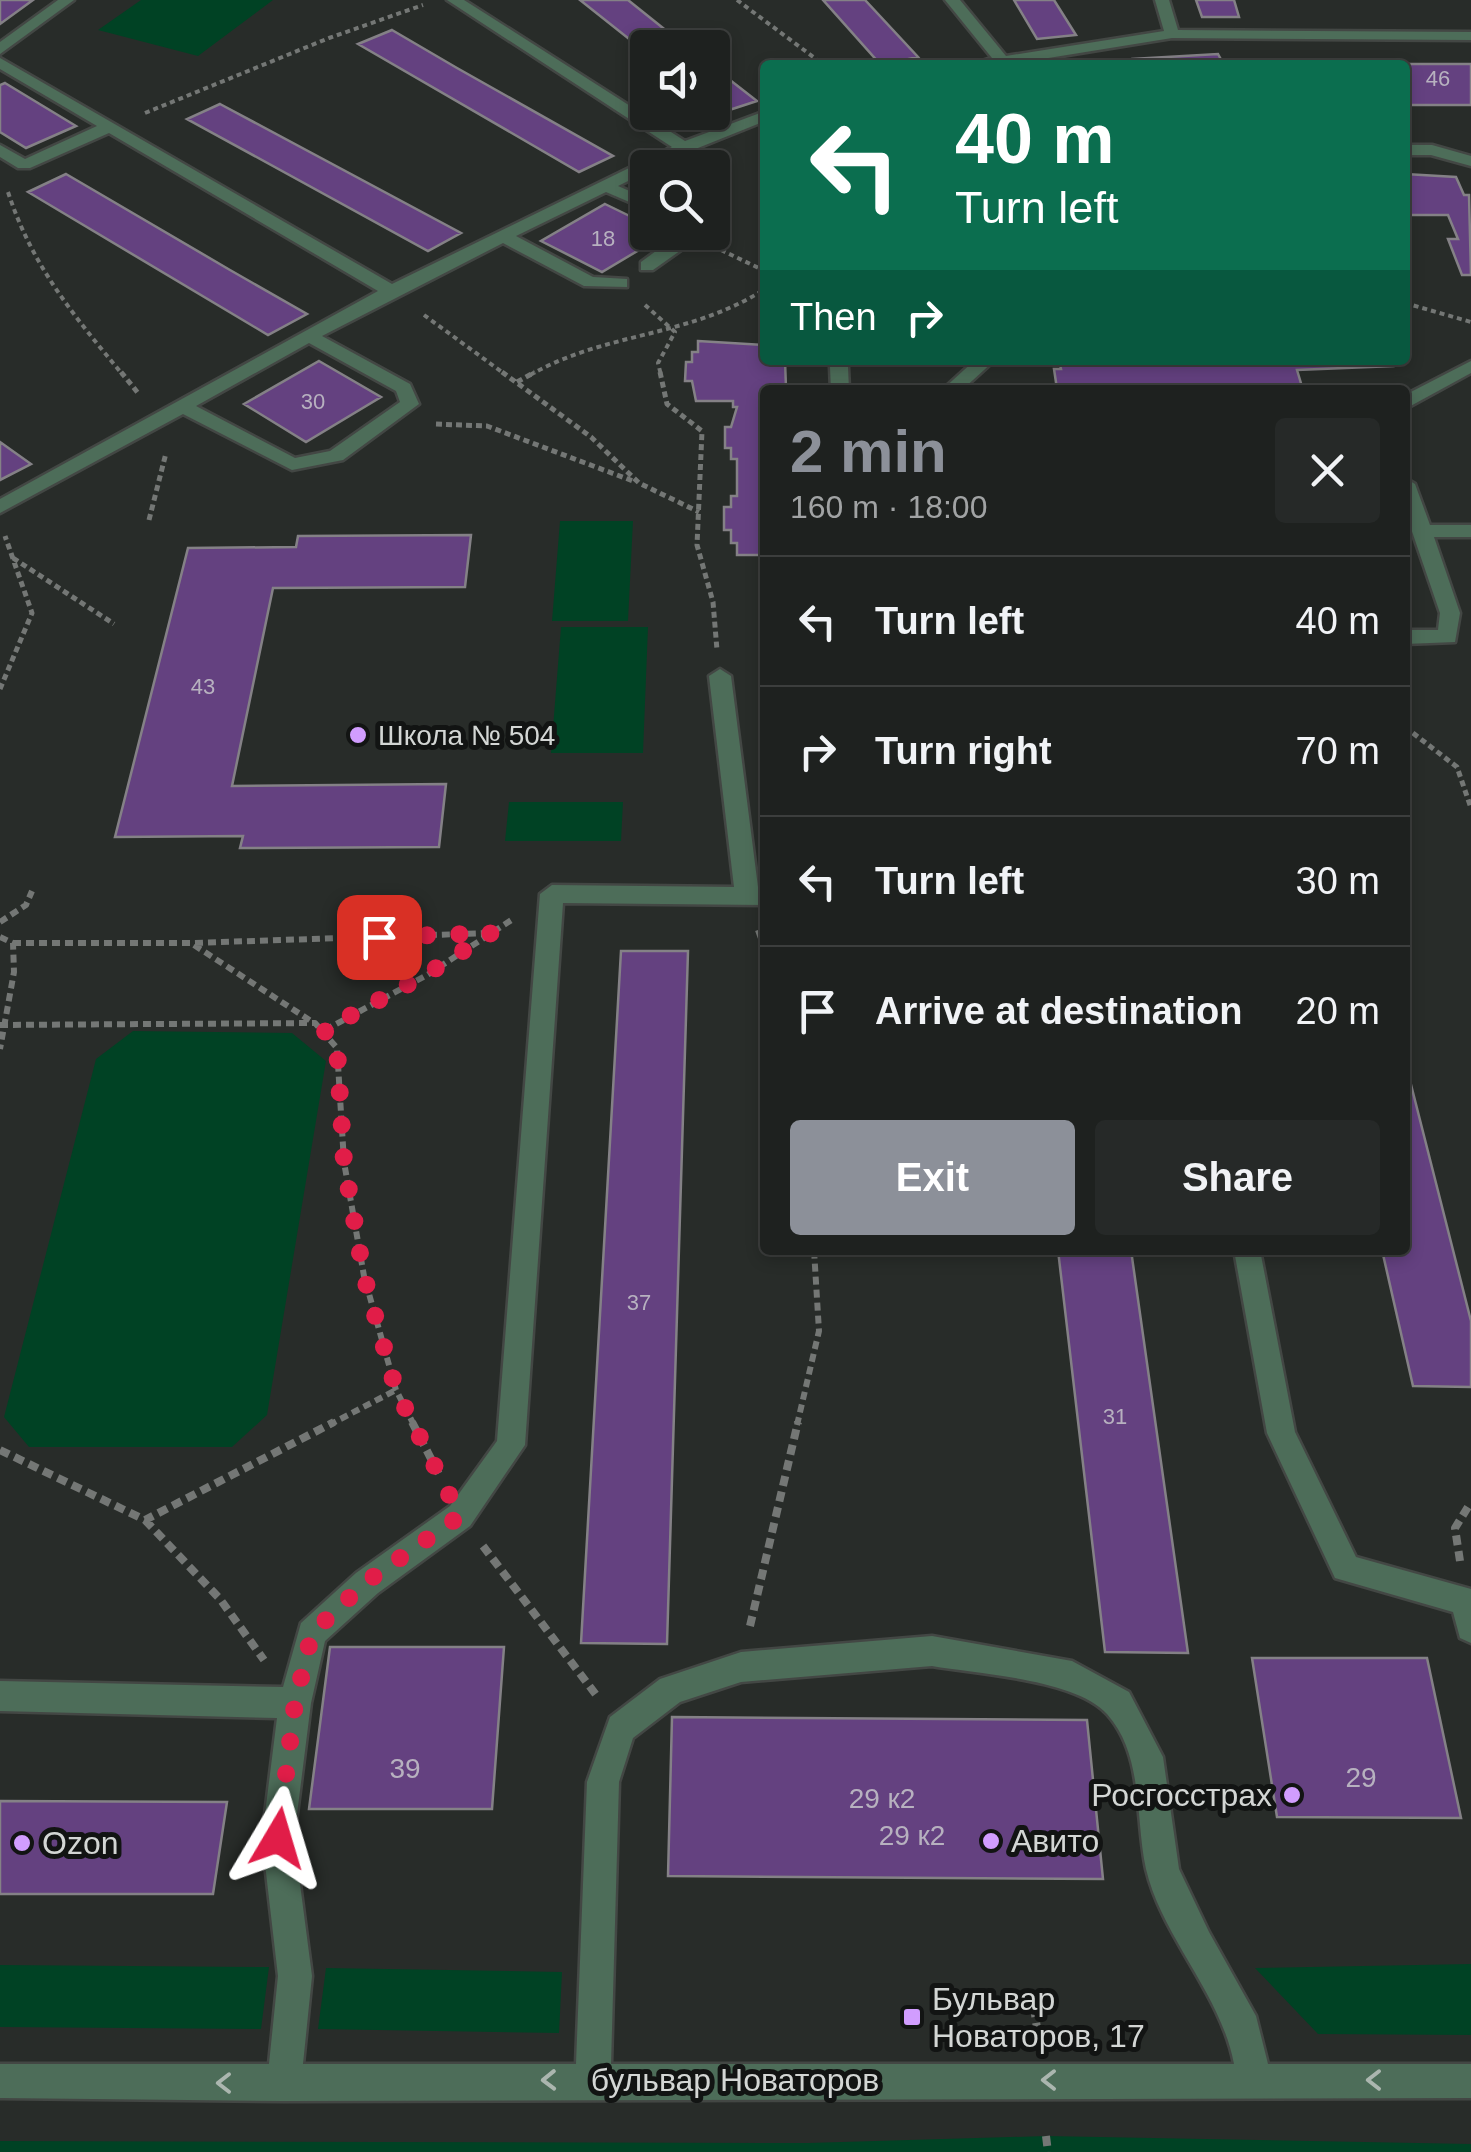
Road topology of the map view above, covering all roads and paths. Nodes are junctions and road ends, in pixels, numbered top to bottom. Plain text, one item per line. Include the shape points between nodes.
1 (67, 0) edge
2 (438, 0) edge
3 (454, 0) edge
4 (737, 0) edge
5 (952, 0) edge
6 (1162, 0) edge
7 (1172, 34) junction
8 (1471, 36) edge
9 (1089, 44) junction
10 (0, 49) edge
11 (1001, 59) junction
12 (817, 60) edge
13 (997, 60) edge
14 (1097, 60) edge
15 (0, 64) edge
16 (760, 118) edge
17 (107, 128) junction
18 (684, 147) junction
19 (0, 150) edge
20 (1410, 150) edge
21 (1471, 161) edge
22 (606, 186) junction
23 (7, 190) dead end
24 (630, 197) edge
25 (503, 236) junction
26 (669, 250) edge
27 (723, 250) edge
28 (647, 266) dead end
29 (760, 268) edge
30 (621, 283) joint
31 (390, 291) junction
32 (760, 293) edge
33 (1410, 304) edge
34 (1471, 322) edge
35 (675, 332) junction
36 (309, 336) junction
37 (981, 365) edge
38 (1471, 366) edge
39 (839, 367) dead end
40 (517, 382) junction
41 (840, 385) edge
42 (963, 385) edge
43 (1410, 400) edge
44 (145, 403) dead end
45 (182, 406) junction
46 (158, 420) junction
47 (368, 434) junction
48 (639, 484) junction
49 (1410, 502) edge
50 (0, 507) edge
51 (699, 512) junction
52 (0, 520) edge
53 (149, 520) dead end
54 (1422, 531) junction
55 (1471, 531) edge
56 (12, 557) junction
57 (114, 624) dead end
58 (1410, 637) edge
59 (720, 676) joint
60 (0, 689) edge
61 (1410, 731) edge
62 (1471, 808) edge
63 (32, 891) dead end
64 (552, 894) junction
65 (756, 896) edge
66 (0, 922) edge
67 (491, 933) junction
68 (0, 937) edge
69 (13, 944) junction
70 (192, 944) junction
71 (314, 1024) junction
72 (3, 1025) edge
73 (324, 1030) junction
74 (0, 1049) edge
75 (814, 1255) edge
76 (1247, 1255) edge
77 (396, 1390) junction
78 (0, 1450) edge
79 (1471, 1502) edge
80 (1463, 1515) dead end
81 (460, 1516) junction
82 (145, 1520) junction
83 (1469, 1611) edge
84 (740, 1667) junction
85 (0, 1696) edge
86 (295, 1703) junction
87 (621, 1728) junction
88 (1034, 2007) dead end
89 (1038, 2036) dead end
90 (593, 2080) junction
91 (1254, 2080) junction
92 (1471, 2080) edge
93 (0, 2081) edge
94 (284, 2084) junction
95 (1046, 2136) dead end
96 (1048, 2152) edge

1 - 10 street
2 - 17 path
3 - 18 street
4 - 12 path
5 - 11 street
6 - 7 street
7 - 8 street
7 - 9 street
9 - 11 street
9 - 14 street
11 - 13 street
15 - 17 street
16 - 18 street
17 - 19 street via 24,165
17 - 31 street
18 - 22 street
20 - 21 street
22 - 24 street
22 - 25 street
23 - 44 path via 56,294
25 - 30 street via 590,282
25 - 31 street
26 - 28 street
27 - 29 path
30 - 35 path
31 - 36 street
31 - 40 path
32 - 35 path via 730,314
33 - 34 path
35 - 40 path via 584,349
35 - 51 path via 658,363 667,404 702,431
36 - 45 street
36 - 47 street via 404,388 410,404
37 - 42 street
38 - 43 street
39 - 41 street
40 - 48 path
45 - 46 street
45 - 47 street via 292,464 336,456
46 - 50 street
46 - 53 path via 166,455
47 - 48 path via 414,423 487,426
48 - 51 path
49 - 54 street
51 - 59 path via 697,544 713,602
52 - 56 path
54 - 55 street
54 - 58 street via 1450,613 1448,636
56 - 57 path
56 - 60 path via 32,613
59 - 65 street
61 - 62 path via 1456,766
63 - 66 path via 26,905
64 - 65 street
64 - 67 path
64 - 81 street via 511,1445
67 - 70 path
67 - 73 path
68 - 69 path
69 - 70 path
69 - 72 path
70 - 71 path
71 - 72 path
71 - 73 path
72 - 74 path
73 - 77 path via 337,1048 344,1162 364,1276
75 - 84 path via 819,1331
76 - 83 street via 1281,1433 1346,1568
77 - 81 path
77 - 82 path
78 - 82 path
79 - 80 path
81 - 86 street via 366,1582 312,1633
81 - 87 path
82 - 86 path via 220,1598
84 - 87 street via 671,1690
84 - 91 street via 932,1651 1072,1676 1118,1703 1147,1757 1163,1871 1244,2028
85 - 86 street
86 - 94 street via 278,1838 295,1976
87 - 90 street via 602,1782
88 - 89 path
91 -> 90 street, бульвар Новаторов
90 -> 94 street, бульвар Новаторов
92 -> 91 street, бульвар Новаторов
94 -> 93 street, бульвар Новаторов
95 - 96 path

